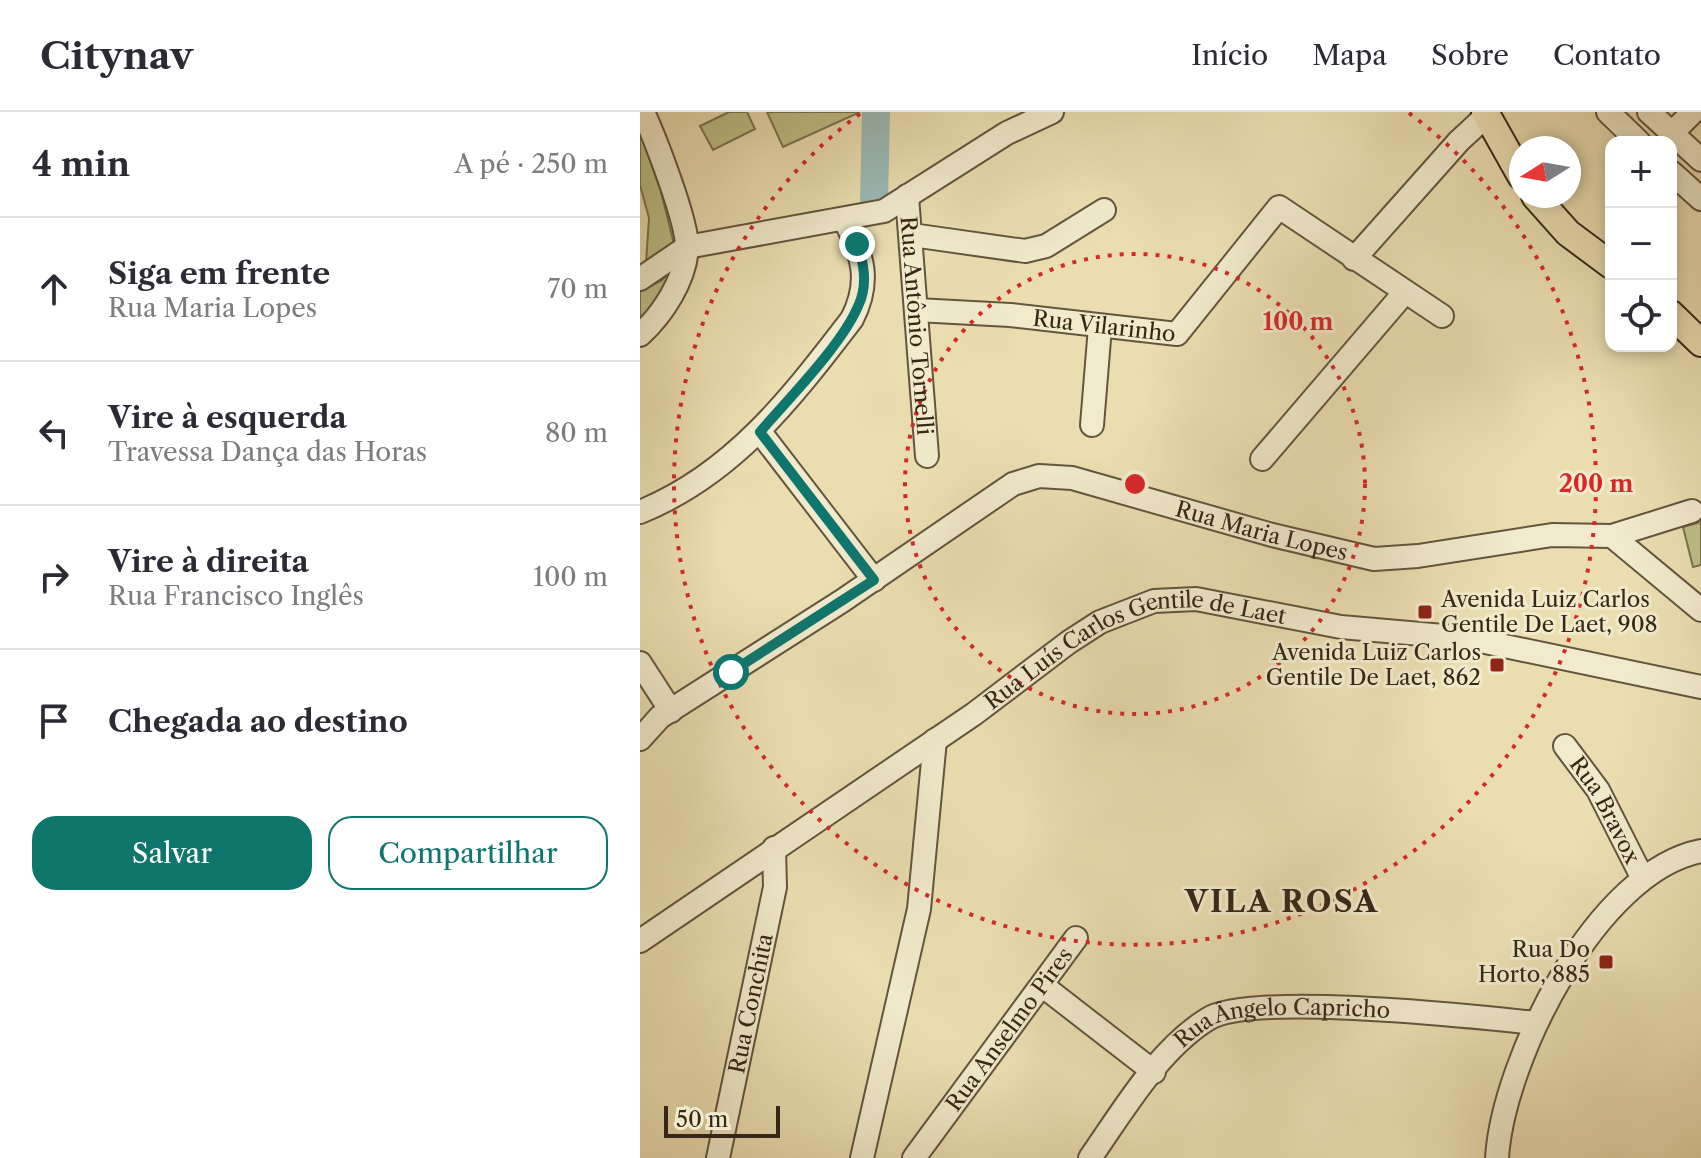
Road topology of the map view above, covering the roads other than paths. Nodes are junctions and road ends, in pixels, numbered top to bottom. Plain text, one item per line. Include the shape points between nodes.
1 (643, 112) edge
2 (1052, 112) edge
3 (1608, 112) edge
4 (1649, 112) edge
5 (1693, 112) edge
6 (1486, 114) edge
7 (1672, 133) junction
8 (1633, 136) edge
9 (1509, 155) edge
10 (1701, 160) edge
11 (1677, 177) edge
12 (907, 196) junction
13 (1701, 199) edge
14 (1546, 208) edge
15 (1104, 210) dead end
16 (845, 221) junction
17 (912, 235) junction
18 (687, 247) junction
19 (1354, 259) junction
20 (1605, 261) edge
21 (640, 279) edge
22 (1405, 292) junction
23 (917, 310) junction
24 (1442, 316) dead end
25 (1677, 320) edge
26 (1100, 327) junction
27 (640, 335) edge
28 (1701, 343) edge
29 (1092, 425) dead end
30 (760, 432) junction
31 (927, 456) dead end
32 (1262, 459) dead end
33 (1692, 511) dead end
34 (640, 512) edge
35 (1612, 536) junction
36 (874, 580) junction
37 (1701, 610) edge
38 (640, 663) edge
39 (1701, 687) edge
40 (671, 711) junction
41 (640, 739) edge
42 (935, 740) junction
43 (1565, 746) dead end
44 (774, 848) junction
45 (1701, 851) edge
46 (1642, 877) junction
47 (1076, 938) dead end
48 (640, 941) edge
49 (1043, 986) junction
50 (1536, 1023) junction
51 (1154, 1072) junction
52 (718, 1158) edge
53 (862, 1158) edge
54 (914, 1158) edge
55 (1090, 1158) edge
56 (1497, 1158) edge

1 - 18 street via 671,184
2 - 12 street via 1007,133
3 - 8 street
4 - 7 street
5 - 7 street
6 - 9 main road
6 - 19 street
7 - 10 street
11 - 13 street
12 - 16 street via 884,211
12 - 17 street, Rua Antônio Tornelli
14 - 20 main road
15 - 17 street via 1046,246 1025,251
16 - 18 street
16 - 30 street via 863,260 860,303
17 - 23 street, Rua Antônio Tornelli
18 - 21 street
18 - 27 street via 670,297
19 - 22 street
19 - 26 street, Rua Vilarinho via 1279,207 1180,332
22 - 24 street
22 - 32 street
23 - 26 street, Rua Vilarinho
23 - 31 street, Rua Antônio Tornelli
25 - 28 main road
26 - 29 street
30 - 34 street via 692,488
30 - 36 street
33 - 35 street, Rua Maria Lopes
35 - 36 street, Rua Maria Lopes via 1552,535 1374,559 1056,475 1013,484
35 - 37 street
36 - 40 street, Rua Maria Lopes
38 - 40 street
39 - 42 street, Rua Luís Carlos Gentile de Laet via 1466,638 1341,627 1177,598 1131,608 1100,622
40 - 41 street, Rua Maria Lopes
42 - 44 street, Rua Luís Carlos Gentile de Laet
42 - 53 street via 919,909
43 - 46 street, Rua Bravox via 1598,790
44 - 48 street, Rua Luís Carlos Gentile de Laet
44 - 52 street, Rua Conchita via 775,887
45 - 46 street
46 - 50 street via 1569,964
47 - 49 street, Rua Anselmo Pires
49 - 51 street
49 - 54 street, Rua Anselmo Pires
50 - 51 street, Rua Ângelo Capricho via 1443,1014 1238,1009 1200,1025
50 - 56 street via 1511,1090
51 - 55 street, Rua Ângelo Capricho

